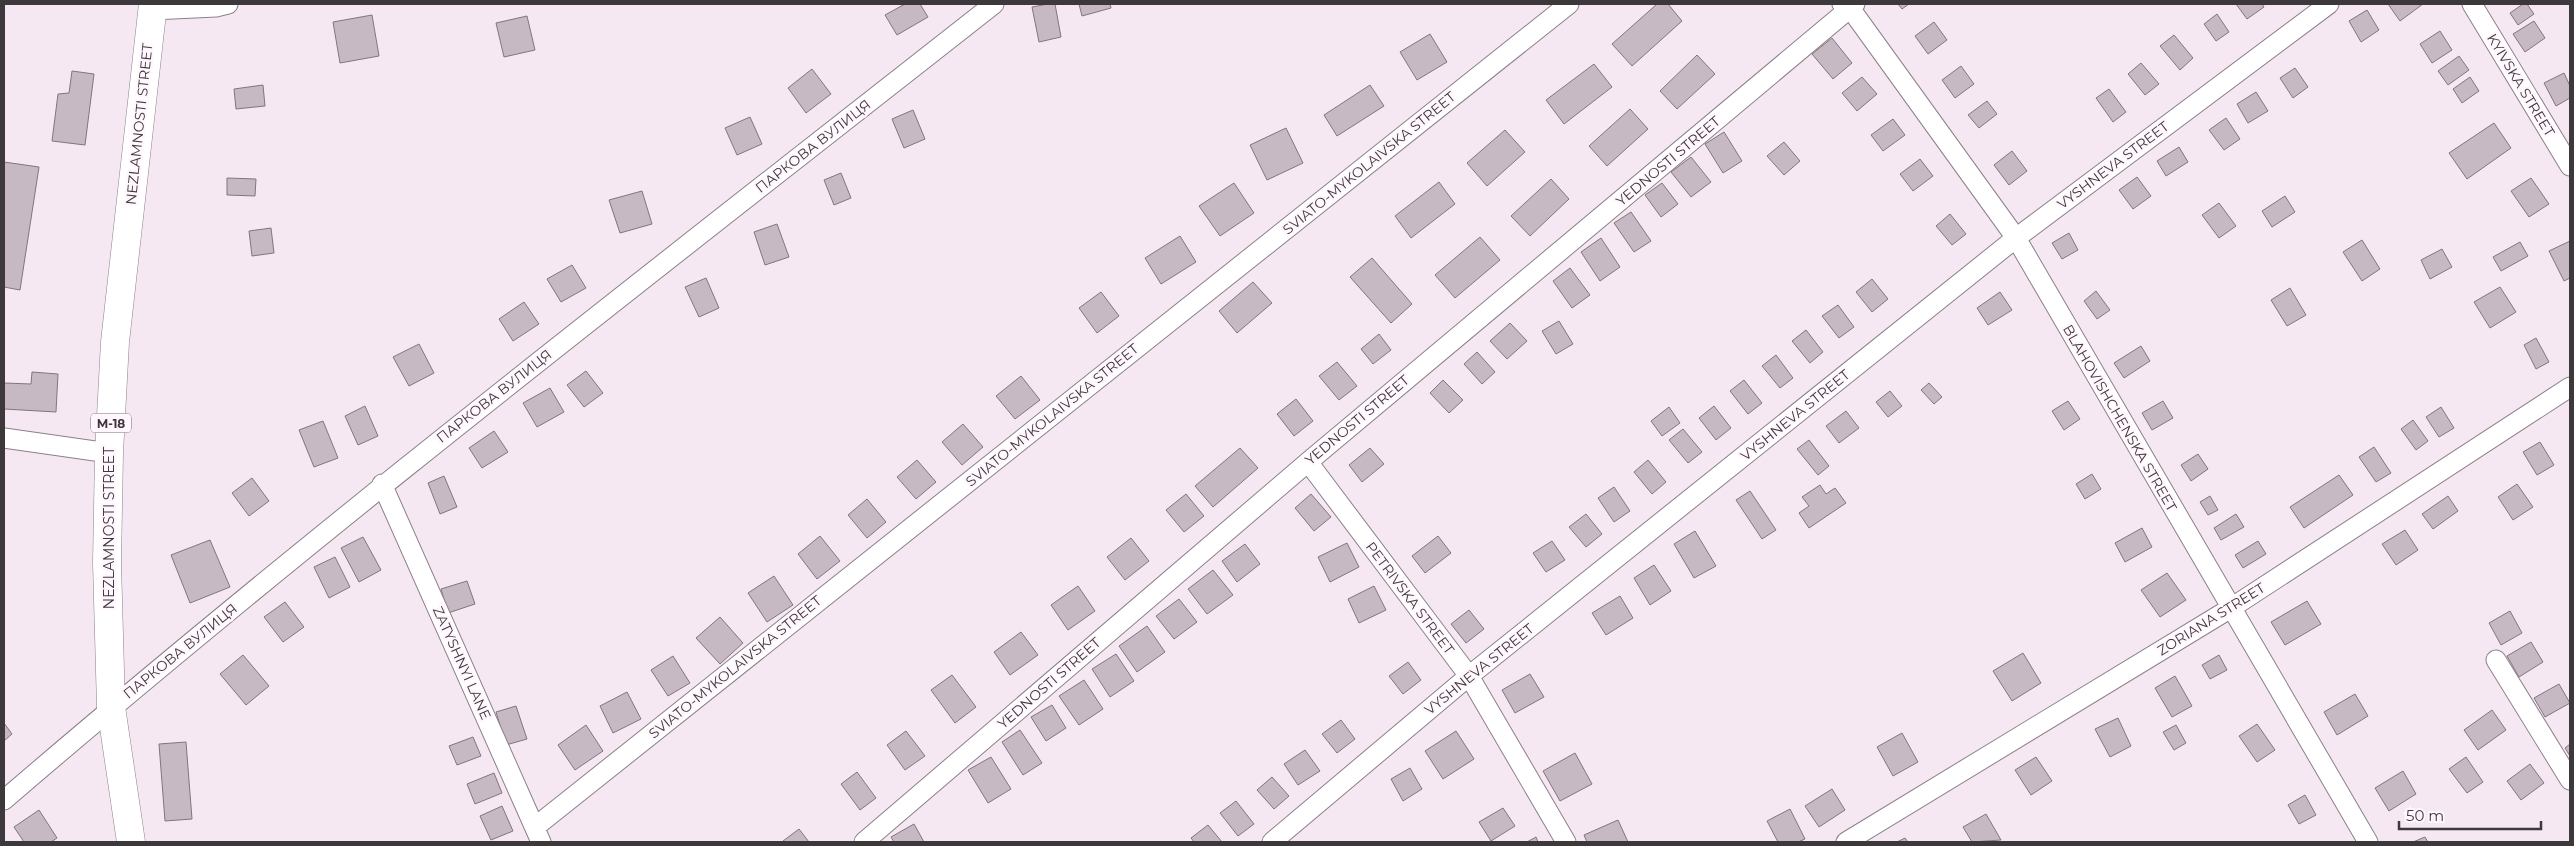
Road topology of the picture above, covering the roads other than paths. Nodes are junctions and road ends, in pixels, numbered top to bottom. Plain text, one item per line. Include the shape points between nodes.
1 (228, 4) edge
2 (994, 4) edge
3 (1569, 4) edge
4 (2329, 4) edge
5 (2472, 4) edge
6 (1849, 5) edge
7 (152, 7) edge
8 (2570, 166) edge
9 (2016, 238) junction
10 (2570, 387) edge
11 (4, 438) edge
12 (109, 453) junction
13 (1308, 462) junction
14 (382, 484) junction
15 (2231, 608) junction
16 (2496, 660) dead end
17 (1469, 676) junction
18 (111, 707) junction
19 (2570, 780) edge
20 (4, 800) edge
21 (538, 834) edge
22 (131, 842) edge
23 (864, 842) edge
24 (1272, 842) edge
25 (1566, 842) edge
26 (1846, 842) edge
27 (2368, 842) edge

1 - 7 street via 216,7
2 - 14 street, ПАРКОВА ВУЛИЦЯ
3 - 21 street, SVIATO-MYKOLAIVSKA STREET
4 - 9 street, VYSHNEVA STREET
5 - 8 street, KYIVSKA STREET
6 - 9 street, BLAHOVISHCHENSKA STREET
6 - 13 street, YEDNOSTI STREET
7 - 12 highway, NEZLAMNOSTI STREET / М-18 via 116,333
9 - 15 street, BLAHOVISHCHENSKA STREET
9 - 17 street, VYSHNEVA STREET
10 - 15 street, ZORIANA STREET
11 - 12 street
12 - 18 highway, NEZLAMNOSTI STREET / М-18 via 107,563
13 - 17 street, PETRIVSKA STREET
13 - 23 street, YEDNOSTI STREET
14 - 18 street, ПАРКОВА ВУЛИЦЯ
14 - 21 street, ZATYSHNYI LANE
15 - 26 street, ZORIANA STREET
15 - 27 street, BLAHOVISHCHENSKA STREET
16 - 19 street
17 - 24 street, VYSHNEVA STREET
17 - 25 street, PETRIVSKA STREET
18 - 20 street, ПАРКОВА ВУЛИЦЯ
18 - 22 highway, NEZLAMNOSTI STREET / М-18

